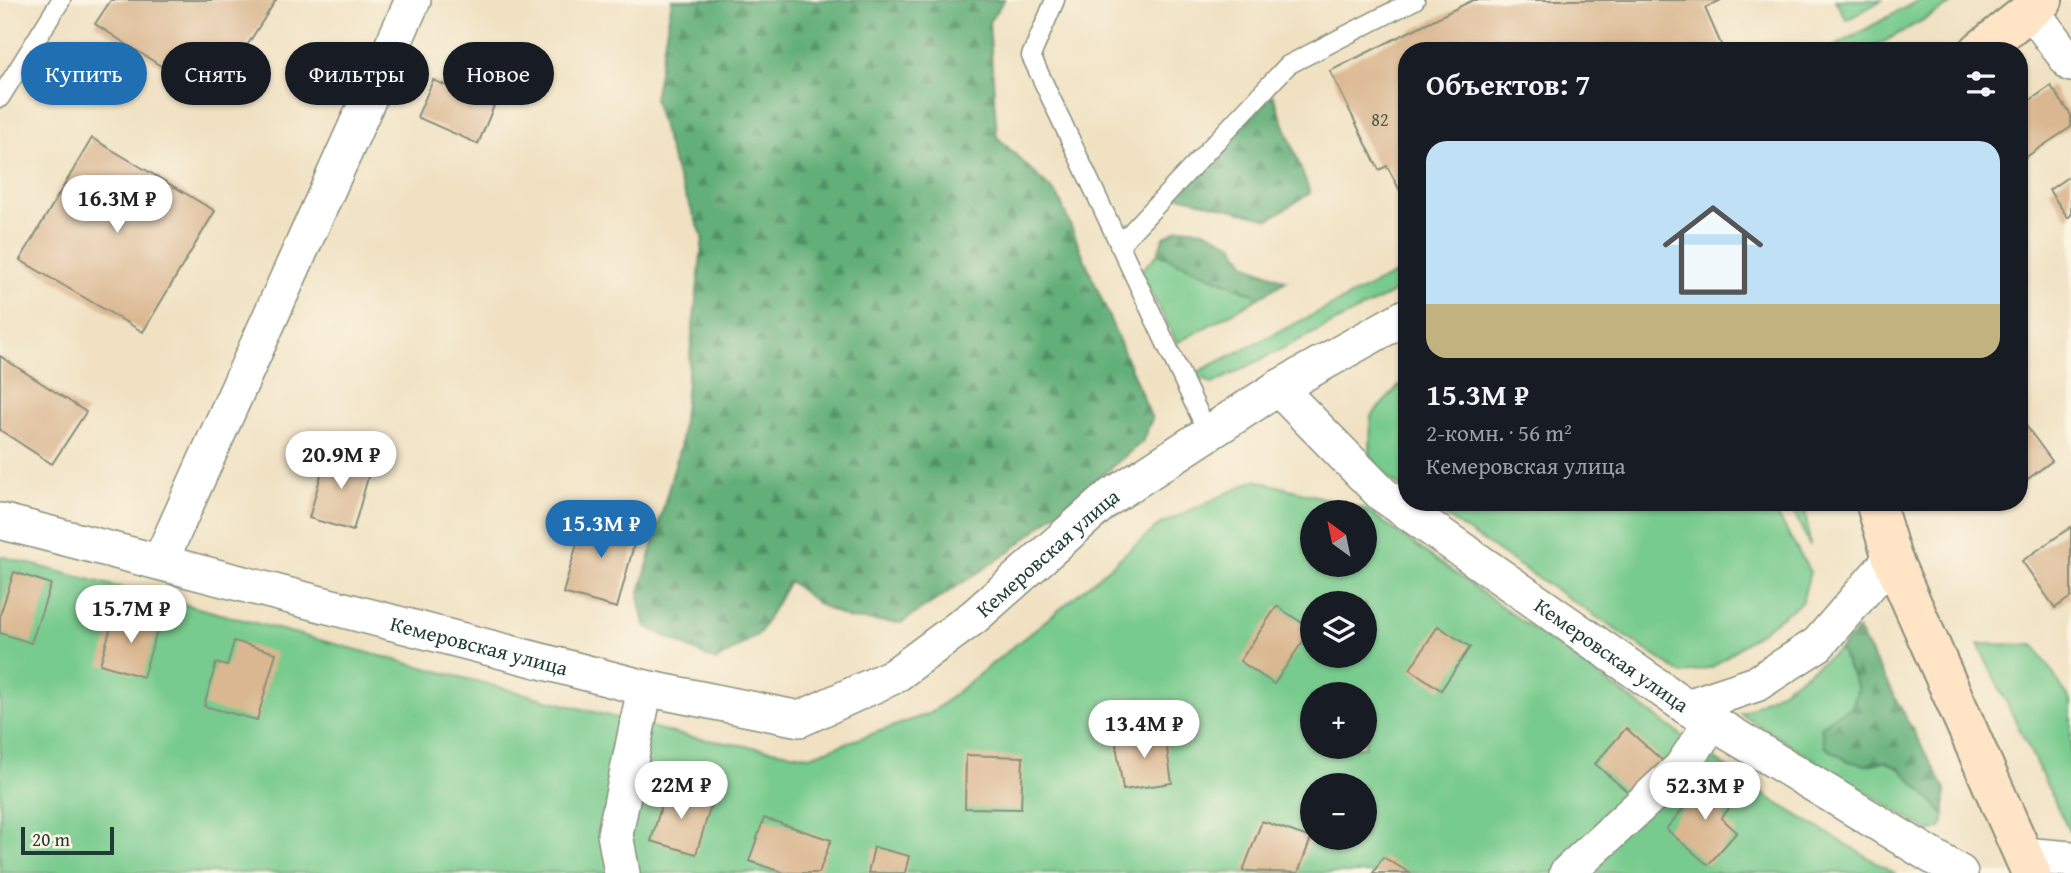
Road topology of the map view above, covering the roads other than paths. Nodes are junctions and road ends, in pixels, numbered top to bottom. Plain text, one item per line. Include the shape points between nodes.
1 (61, 0) edge
2 (413, 0) edge
3 (1055, 0) edge
4 (1415, 0) edge
5 (2033, 3) edge
6 (1989, 42) edge
7 (2071, 64) edge
8 (0, 98) edge
9 (1119, 245) junction
10 (1398, 321) edge
11 (1278, 388) junction
12 (1208, 433) junction
13 (1398, 505) edge
14 (1406, 511) edge
15 (1878, 511) edge
16 (0, 521) edge
17 (1892, 558) junction
18 (160, 562) junction
19 (645, 688) junction
20 (1700, 715) junction
21 (2071, 859) edge
22 (2027, 864) edge
23 (622, 873) edge
24 (1567, 873) edge
25 (1960, 873) edge

1 - 8 lane
2 - 18 street
3 - 9 lane via 1031,56
4 - 9 lane via 1288,65
5 - 6 main road
5 - 7 street
9 - 12 lane
10 - 11 street
11 - 12 street, Кемеровская улица
11 - 13 street, Кемеровская улица
12 - 19 street, Кемеровская улица via 1106,500 975,616 894,676 812,714 800,719
14 - 20 street, Кемеровская улица
15 - 17 main road
16 - 18 street, Кемеровская улица
17 - 20 street via 1818,644
17 - 22 main road
18 - 19 street, Кемеровская улица
19 - 23 street via 615,834
20 - 24 street via 1681,768
20 - 25 street, Кемеровская улица
21 - 22 street

